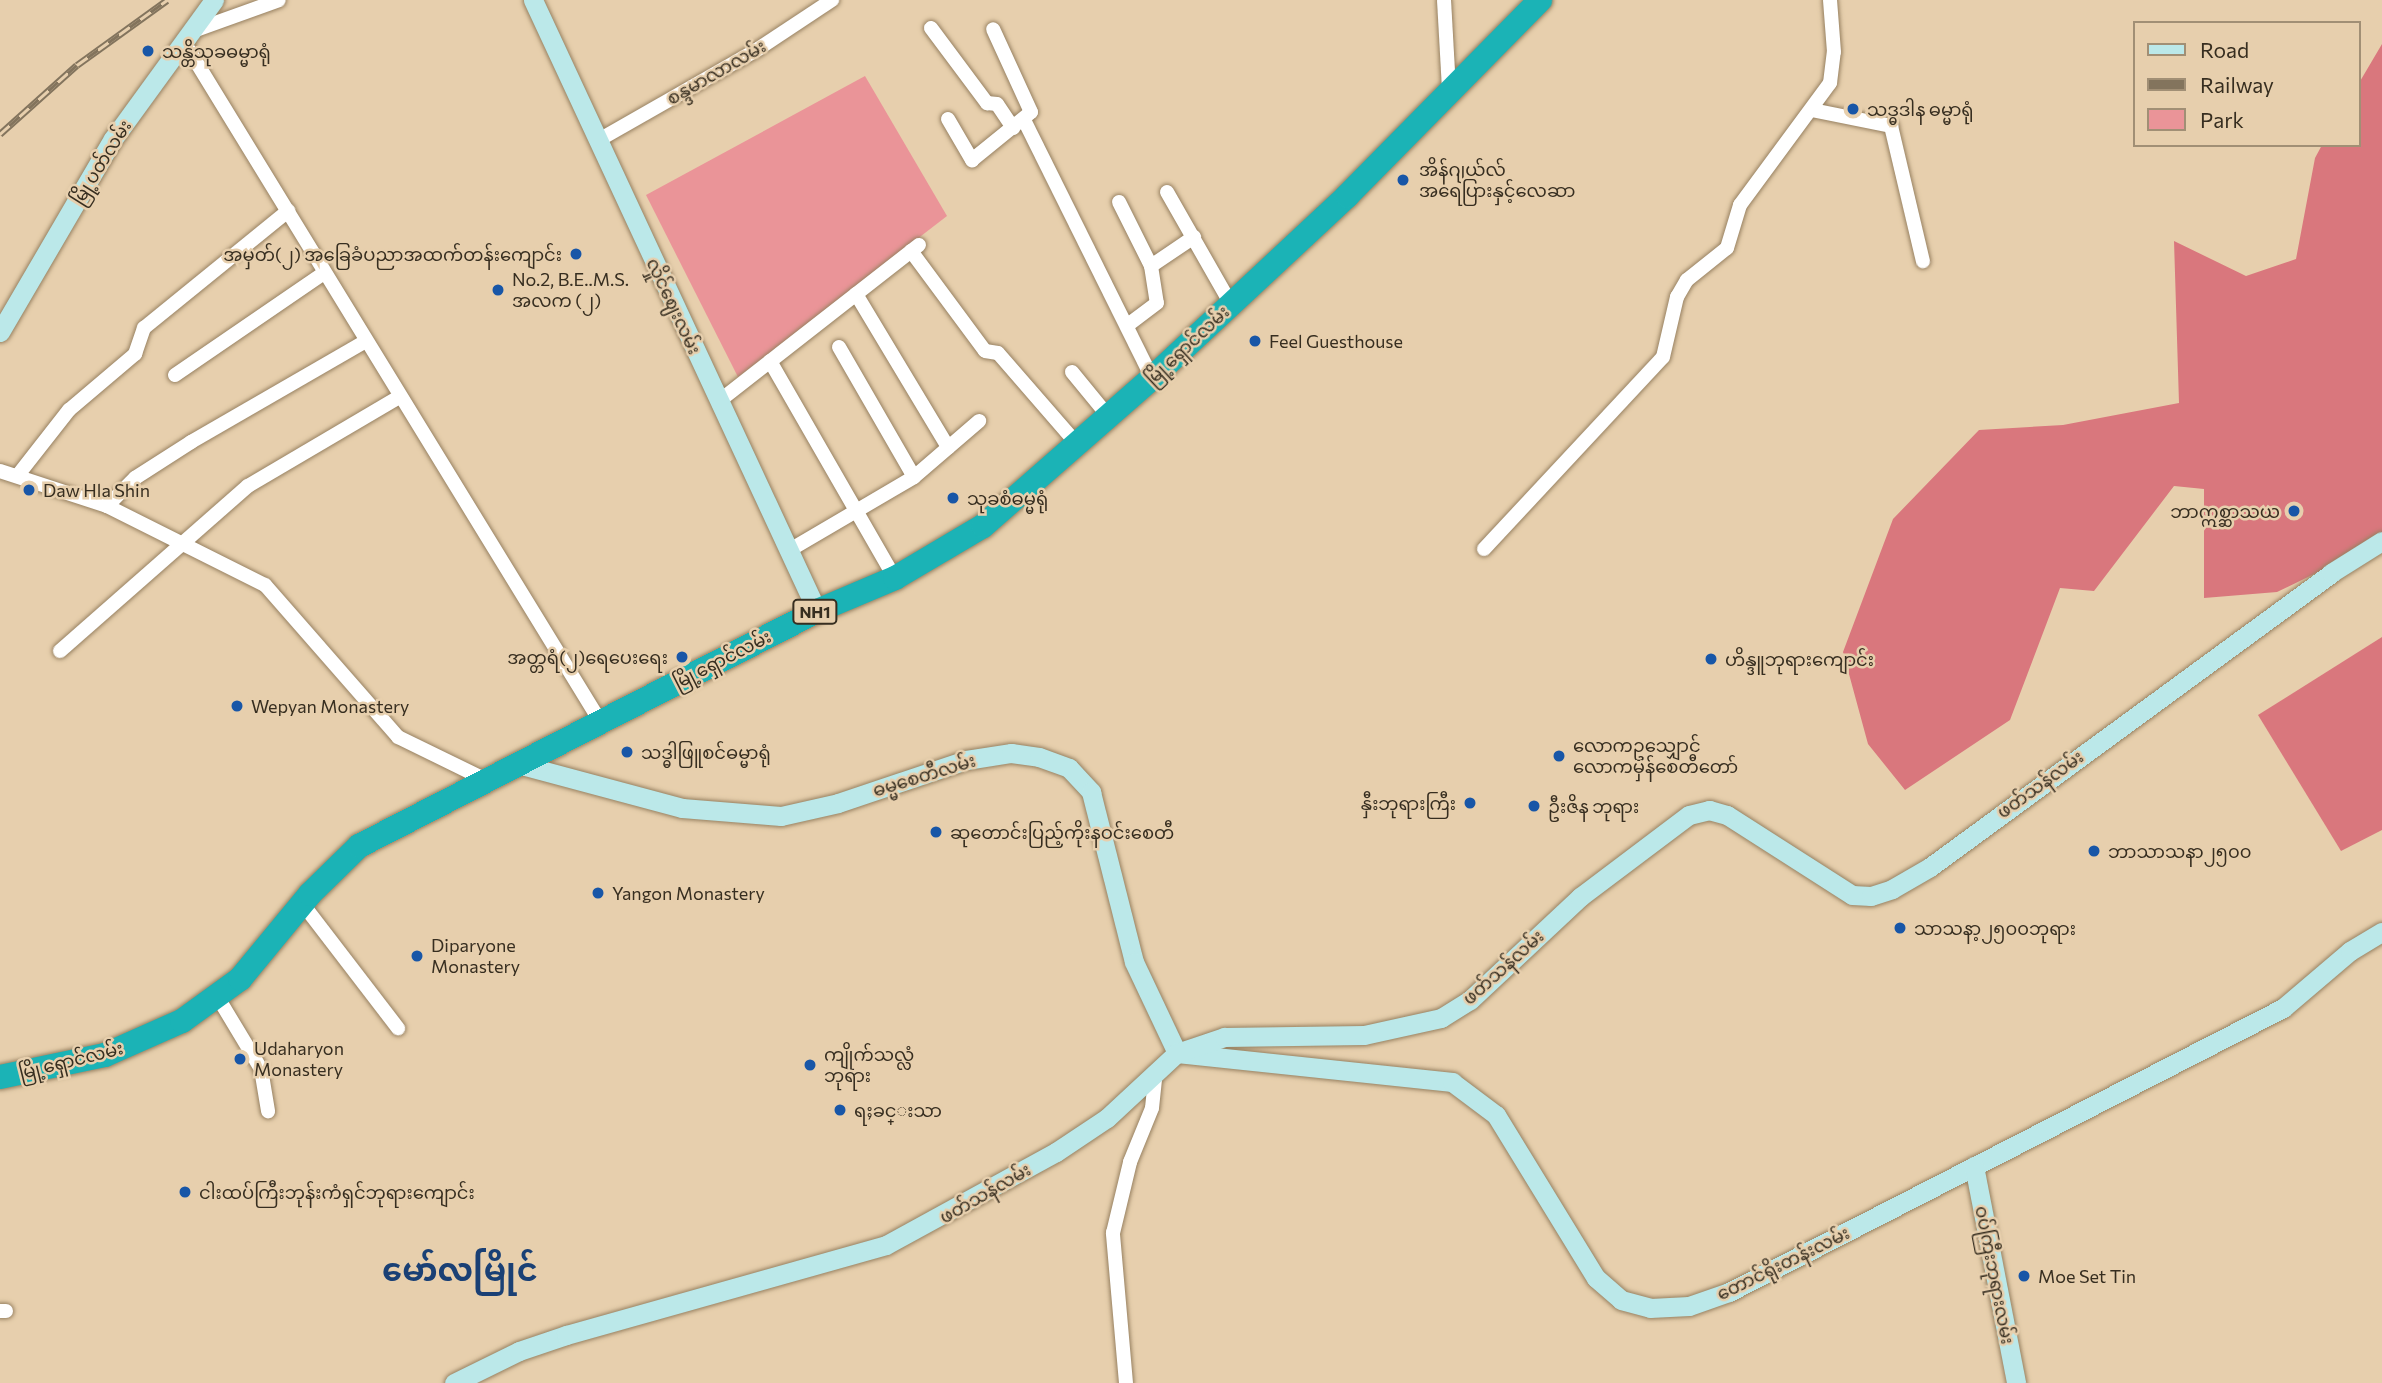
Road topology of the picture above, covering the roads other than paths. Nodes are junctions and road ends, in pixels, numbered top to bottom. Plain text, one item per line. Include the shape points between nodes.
1 (214, 0) edge
2 (279, 0) edge
3 (533, 0) edge
4 (832, 0) edge
5 (1444, 0) edge
6 (1540, 0) edge
7 (1830, 0) edge
8 (931, 28) dead end
9 (993, 29) dead end
10 (188, 37) junction
11 (1449, 89) junction
12 (1812, 110) junction
13 (948, 119) dead end
14 (1018, 124) junction
15 (597, 141) junction
16 (1167, 192) dead end
17 (1119, 202) dead end
18 (288, 211) junction
19 (1194, 237) junction
20 (1923, 261) dead end
21 (1151, 266) junction
22 (324, 273) junction
23 (856, 294) junction
24 (1231, 304) junction
25 (1128, 325) junction
26 (0, 332) edge
27 (366, 341) junction
28 (839, 347) dead end
29 (770, 361) junction
30 (1072, 372) dead end
31 (175, 375) dead end
32 (1152, 378) junction
33 (399, 397) junction
34 (718, 402) junction
35 (1109, 416) junction
36 (979, 421) dead end
37 (1077, 444) junction
38 (948, 447) junction
39 (0, 471) edge
40 (19, 475) junction
41 (914, 477) junction
42 (107, 506) junction
43 (856, 514) junction
44 (2382, 541) edge
45 (187, 543) junction
46 (1484, 548) dead end
47 (788, 551) junction
48 (895, 578) junction
49 (817, 611) junction
50 (60, 651) dead end
51 (600, 721) junction
52 (518, 764) junction
53 (484, 779) junction
54 (302, 903) junction
55 (2382, 932) edge
56 (217, 996) junction
57 (398, 1028) dead end
58 (1177, 1053) junction
59 (1156, 1072) junction
60 (0, 1077) edge
61 (268, 1111) dead end
62 (1974, 1166) junction
63 (454, 1383) edge
64 (1126, 1383) edge
65 (2016, 1383) edge

1 - 10 street, မြို့ပတ်လမ်း
2 - 10 street
3 - 15 street, လှိုင်ဈေးလမ်း
4 - 15 street, စန္ဒမာလာလမ်း via 758,49
5 - 11 street
6 - 11 highway, မြို့ရှောင်လမ်း / NH1
7 - 12 street via 1834,52 1830,83
8 - 14 street via 986,103 997,104
9 - 14 street via 1031,106
10 - 18 street
10 - 26 street, မြို့ပတ်လမ်း via 113,139
11 - 24 highway, မြို့ရှောင်လမ်း / NH1 via 1347,196
12 - 20 street via 1891,126
12 - 46 street via 1741,205 1727,248 1687,280 1677,297 1663,357
13 - 14 street via 972,160
14 - 25 street
15 - 34 street, လှိုင်ဈေးလမ်း
16 - 19 street
17 - 21 street
18 - 22 street
18 - 40 street via 144,328 135,354 69,410
19 - 21 street
19 - 24 street
21 - 25 street via 1157,303
22 - 27 street
22 - 31 street
23 - 29 street
23 - 37 street via 915,248 985,351 998,353
23 - 38 street
24 - 32 highway, မြို့ရှောင်လမ်း / NH1
25 - 32 street
27 - 33 street
27 - 42 street via 191,442 135,478
28 - 41 street
29 - 34 street
29 - 43 street
30 - 35 street
32 - 35 highway, မြို့ရှောင်လမ်း / NH1
33 - 45 street via 248,485
33 - 51 street
34 - 47 street, လှိုင်ဈေးလမ်း
35 - 37 highway, မြို့ရှောင်လမ်း / NH1
36 - 38 street
37 - 48 highway, မြို့ရှောင်လမ်း / NH1 via 984,526
38 - 41 street
39 - 40 street
40 - 42 street
41 - 43 street
42 - 45 street
43 - 47 street
43 - 48 street
44 - 58 street, ဖတ်သန်လမ်း via 2320,581 1930,867 1892,888 1871,896 1852,895 1727,815 1709,810 1689,815 1580,897 1470,1000 1441,1018 1364,1035 1224,1037
45 - 50 street
45 - 53 street via 265,585 398,737
47 - 49 street, လှိုင်ဈေးလမ်း
48 - 49 highway, မြို့ရှောင်လမ်း / NH1
49 - 51 highway, မြို့ရှောင်လမ်း / NH1
51 - 52 highway, မြို့ရှောင်လမ်း / NH1
52 - 53 highway, မြို့ရှောင်လမ်း / NH1
52 - 58 street, ဓမ္မစေတီလမ်း via 682,808 781,816 838,803 965,760 1010,753 1069,768 1095,801 1134,962
53 - 54 highway, မြို့ရှောင်လမ်း / NH1 via 359,846
54 - 56 highway, မြို့ရှောင်လမ်း / NH1 via 240,979
54 - 57 street
55 - 62 street, တောင်ရိုးတန်းလမ်း via 2350,951 2283,1008
56 - 60 highway, မြို့ရှောင်လမ်း / NH1 via 139,1043 105,1055
56 - 61 street via 261,1069
58 - 59 street, ဖတ်သန်လမ်း
58 - 62 street, တောင်ရိုးတန်းလမ်း via 1452,1082 1496,1115 1596,1278 1620,1300 1650,1308 1689,1306 1729,1292
59 - 63 street, ဖတ်သန်လမ်း via 1107,1118 1056,1153 886,1245 566,1335 509,1355
59 - 64 street via 1152,1108 1130,1162 1113,1233
62 - 65 street, ဝပ်ကြီးဘုရားလမ်း

